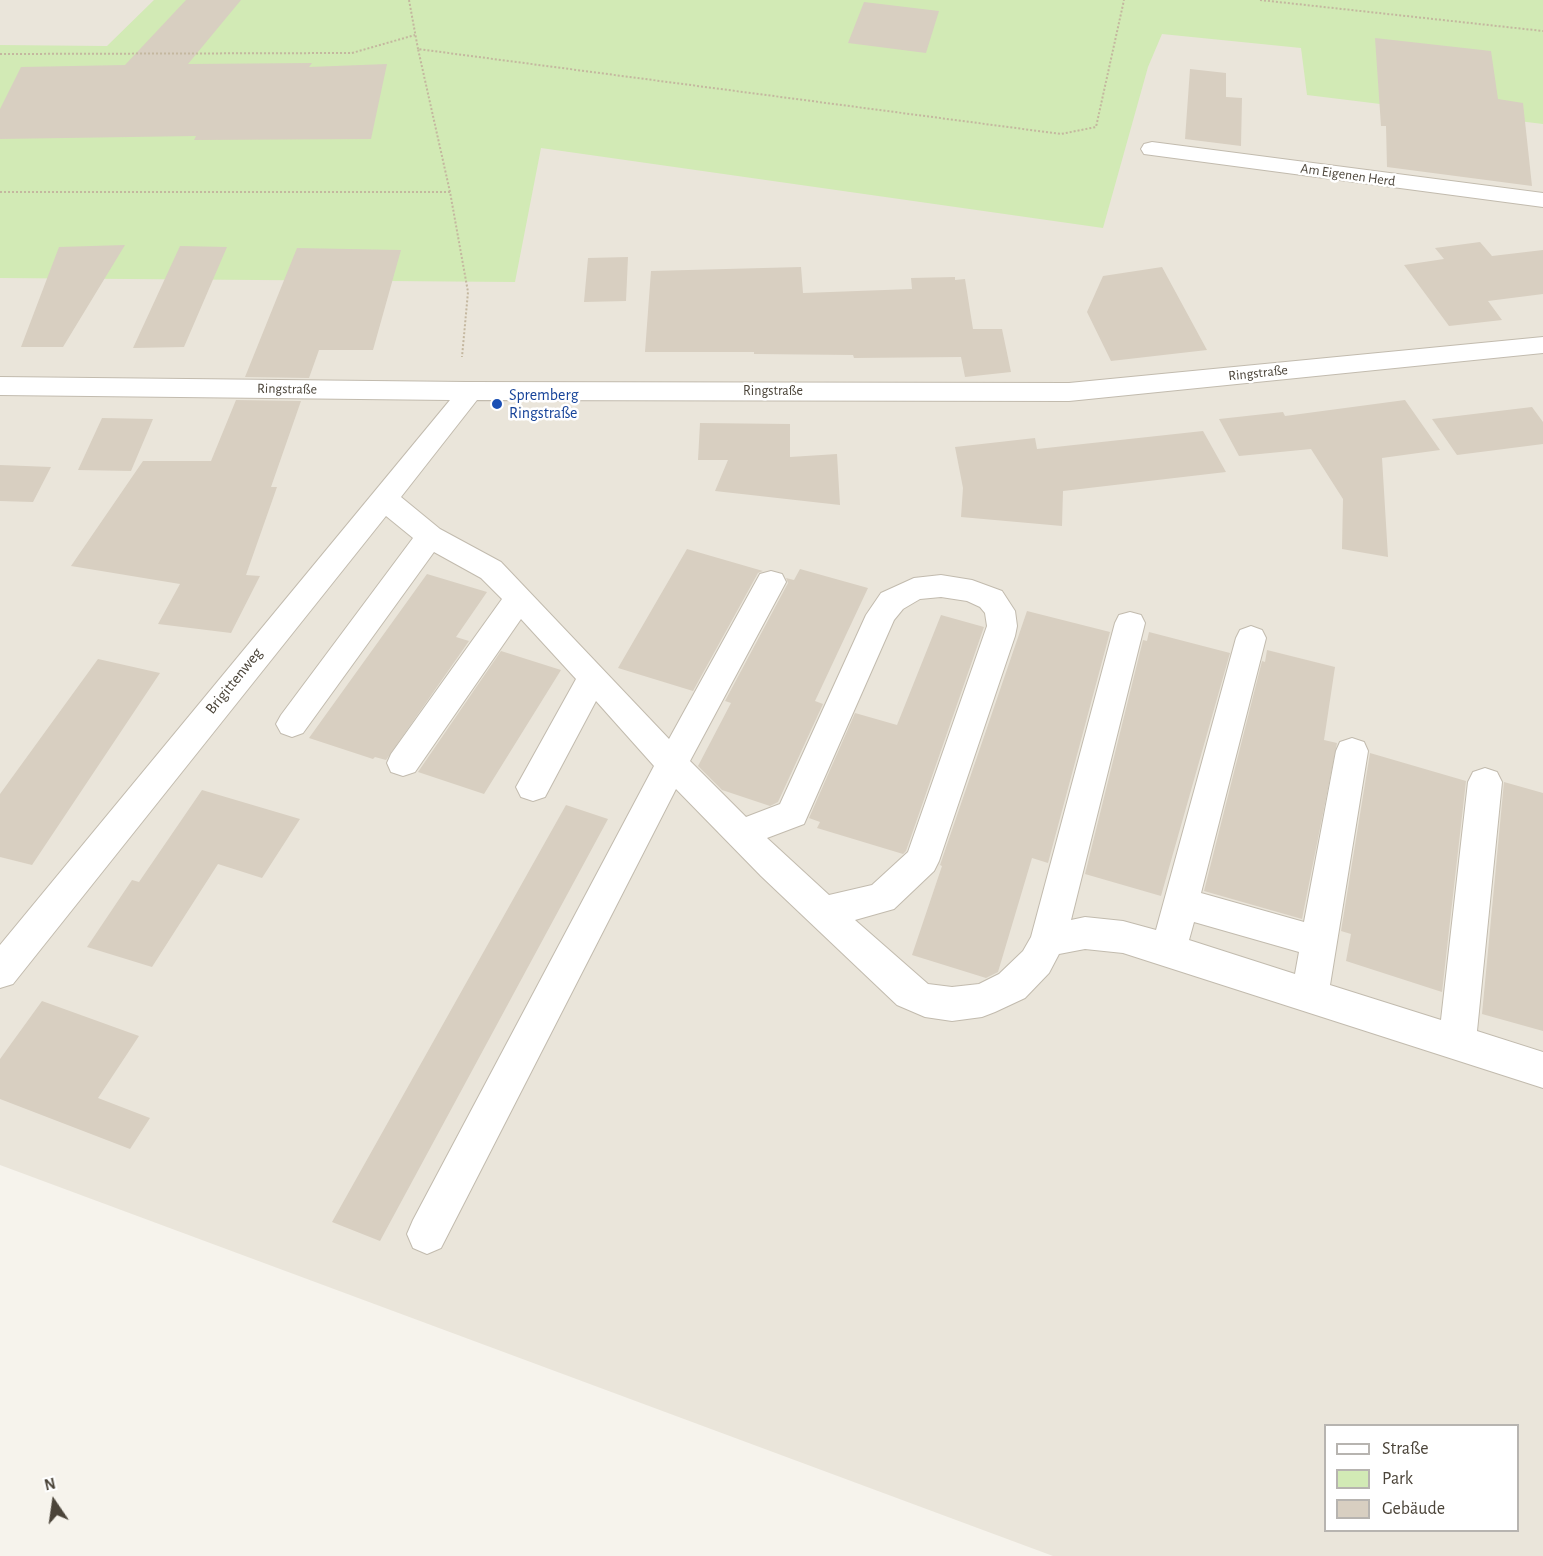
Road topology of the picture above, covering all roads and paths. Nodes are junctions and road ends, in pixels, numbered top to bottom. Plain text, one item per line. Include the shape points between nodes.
1 (409, 0) edge
2 (1124, 0) edge
3 (1260, 0) edge
4 (1543, 31) edge
5 (415, 35) junction
6 (418, 49) junction
7 (0, 54) edge
8 (1152, 149) dead end
9 (0, 192) edge
10 (450, 192) junction
11 (1543, 200) edge
12 (1543, 345) edge
13 (0, 386) edge
14 (462, 391) junction
15 (384, 499) junction
16 (430, 536) junction
17 (771, 582) dead end
18 (519, 598) junction
19 (1130, 623) dead end
20 (1251, 638) dead end
21 (594, 677) junction
22 (292, 724) dead end
23 (1352, 751) dead end
24 (403, 763) dead end
25 (672, 764) junction
26 (1485, 782) dead end
27 (532, 787) dead end
28 (741, 833) junction
29 (1183, 903) junction
30 (822, 912) junction
31 (1048, 941) junction
32 (1318, 942) junction
33 (1169, 950) junction
34 (0, 972) edge
35 (1310, 995) junction
36 (1457, 1042) junction
37 (1543, 1070) edge
38 (427, 1234) dead end

1 - 5 path
2 - 6 path via 1096,127 1061,134
3 - 4 path
5 - 6 path
5 - 7 path via 352,53
6 - 10 path
8 - 11 street, Am Eigenen Herd
9 - 10 path
10 - 14 path via 468,292
12 - 14 street, Ringstraße via 1069,392
13 - 14 street, Ringstraße
14 - 15 street, Brigittenweg via 463,402
15 - 16 street
15 - 34 street, Brigittenweg
16 - 18 street via 491,570
16 - 22 street
17 - 25 street
18 - 21 street
18 - 24 street
19 - 31 street
20 - 29 street
21 - 25 street
21 - 27 street
23 - 32 street
25 - 28 street
25 - 38 street
26 - 36 street
28 - 30 street
28 - 30 street via 792,814 880,615 892,600 914,589 941,586 991,599 1000,611 1000,636 922,861 882,898
29 - 32 street
29 - 33 street
30 - 31 street via 910,993 952,1004 982,1000 1012,986 1036,962
31 - 33 street via 1085,933 1123,937
32 - 35 street
33 - 35 street
35 - 36 street
36 - 37 street

